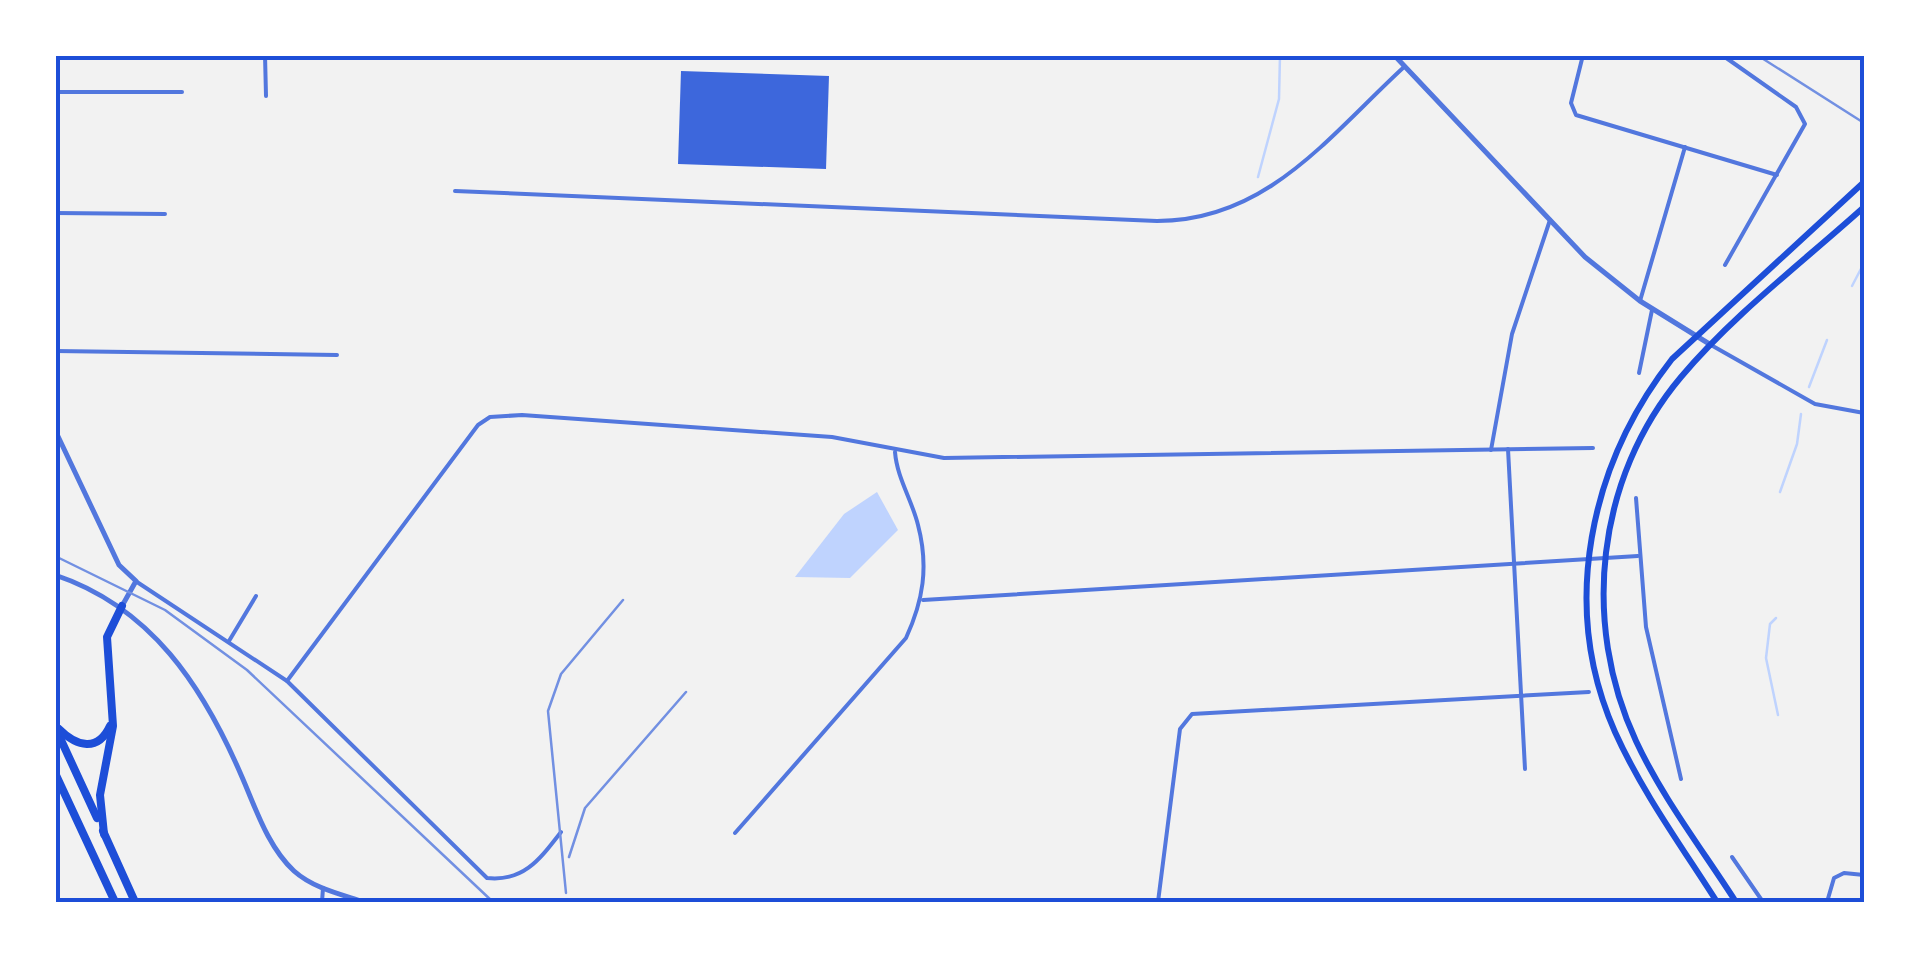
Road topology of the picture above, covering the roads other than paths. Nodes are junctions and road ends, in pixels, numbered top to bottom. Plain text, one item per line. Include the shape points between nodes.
1 (266, 55) edge
2 (1394, 55) edge
3 (1584, 55) edge
4 (1722, 55) edge
5 (1404, 66) junction
6 (55, 92) edge
7 (182, 92) dead end
8 (266, 96) dead end
9 (1685, 146) junction
10 (1777, 174) junction
11 (1864, 182) edge
12 (455, 192) dead end
13 (1864, 207) edge
14 (55, 213) edge
15 (165, 214) dead end
16 (1550, 220) junction
17 (1725, 265) dead end
18 (1640, 301) junction
19 (1652, 309) junction
20 (1696, 337) junction
21 (1710, 346) junction
22 (55, 351) edge
23 (337, 355) dead end
24 (1638, 373) dead end
25 (1864, 413) edge
26 (55, 430) edge
27 (1593, 448) dead end
28 (1490, 450) junction
29 (1508, 450) junction
30 (895, 452) junction
31 (1636, 498) dead end
32 (1638, 556) junction
33 (1604, 558) junction
34 (1588, 559) junction
35 (1513, 564) junction
36 (55, 575) edge
37 (136, 581) junction
38 (256, 596) dead end
39 (923, 600) junction
40 (122, 606) junction
41 (230, 641) junction
42 (288, 680) junction
43 (1590, 692) dead end
44 (1520, 696) junction
45 (112, 712) junction
46 (55, 726) edge
47 (1525, 768) dead end
48 (55, 773) edge
49 (1681, 779) dead end
50 (561, 832) dead end
51 (736, 833) dead end
52 (104, 834) junction
53 (1732, 858) dead end
54 (1864, 874) edge
55 (323, 888) junction
56 (115, 902) edge
57 (135, 902) edge
58 (322, 902) edge
59 (364, 902) edge
60 (1158, 902) edge
61 (1717, 902) edge
62 (1736, 902) edge
63 (1764, 902) edge
64 (1827, 902) edge

1 - 8 street
2 - 5 street
3 - 9 street via 1571,103 1576,116
4 - 10 street via 1802,114 1804,131
5 - 12 street via 1268,192 1199,219
5 - 16 street
6 - 7 street
9 - 10 street
9 - 18 street
10 - 17 street
11 - 20 main road
13 - 21 main road
14 - 15 street
16 - 18 street
16 - 28 street via 1512,334
18 - 19 street
19 - 20 street
19 - 24 street
20 - 21 street
20 - 34 main road via 1648,390 1628,424 1604,481
21 - 25 street via 1815,404
21 - 33 main road via 1639,441 1621,482
22 - 23 street
26 - 37 street via 119,565
27 - 29 street
28 - 29 street
28 - 30 street via 944,458
29 - 35 street
30 - 39 street via 919,526
30 - 42 street via 832,438 490,416
31 - 32 street
32 - 33 street
32 - 49 street via 1657,686
33 - 34 street
33 - 62 main road via 1603,614 1618,695 1650,767
34 - 35 street
34 - 61 main road via 1591,649 1614,729
35 - 39 street
35 - 44 street
36 - 40 street
37 - 40 street
37 - 41 street
38 - 41 street
39 - 51 street via 906,638
40 - 45 highway via 108,633
40 - 55 street via 177,664 228,748 279,854
41 - 42 street
42 - 50 street via 488,878 510,880 537,863
43 - 44 street
44 - 47 street
44 - 60 street via 1192,714 1180,729
45 - 46 highway via 108,732 92,745 73,742
45 - 52 highway via 99,800
46 - 52 highway
48 - 56 highway
52 - 57 highway
53 - 63 street
54 - 64 street via 1834,878
55 - 58 street
55 - 59 street

